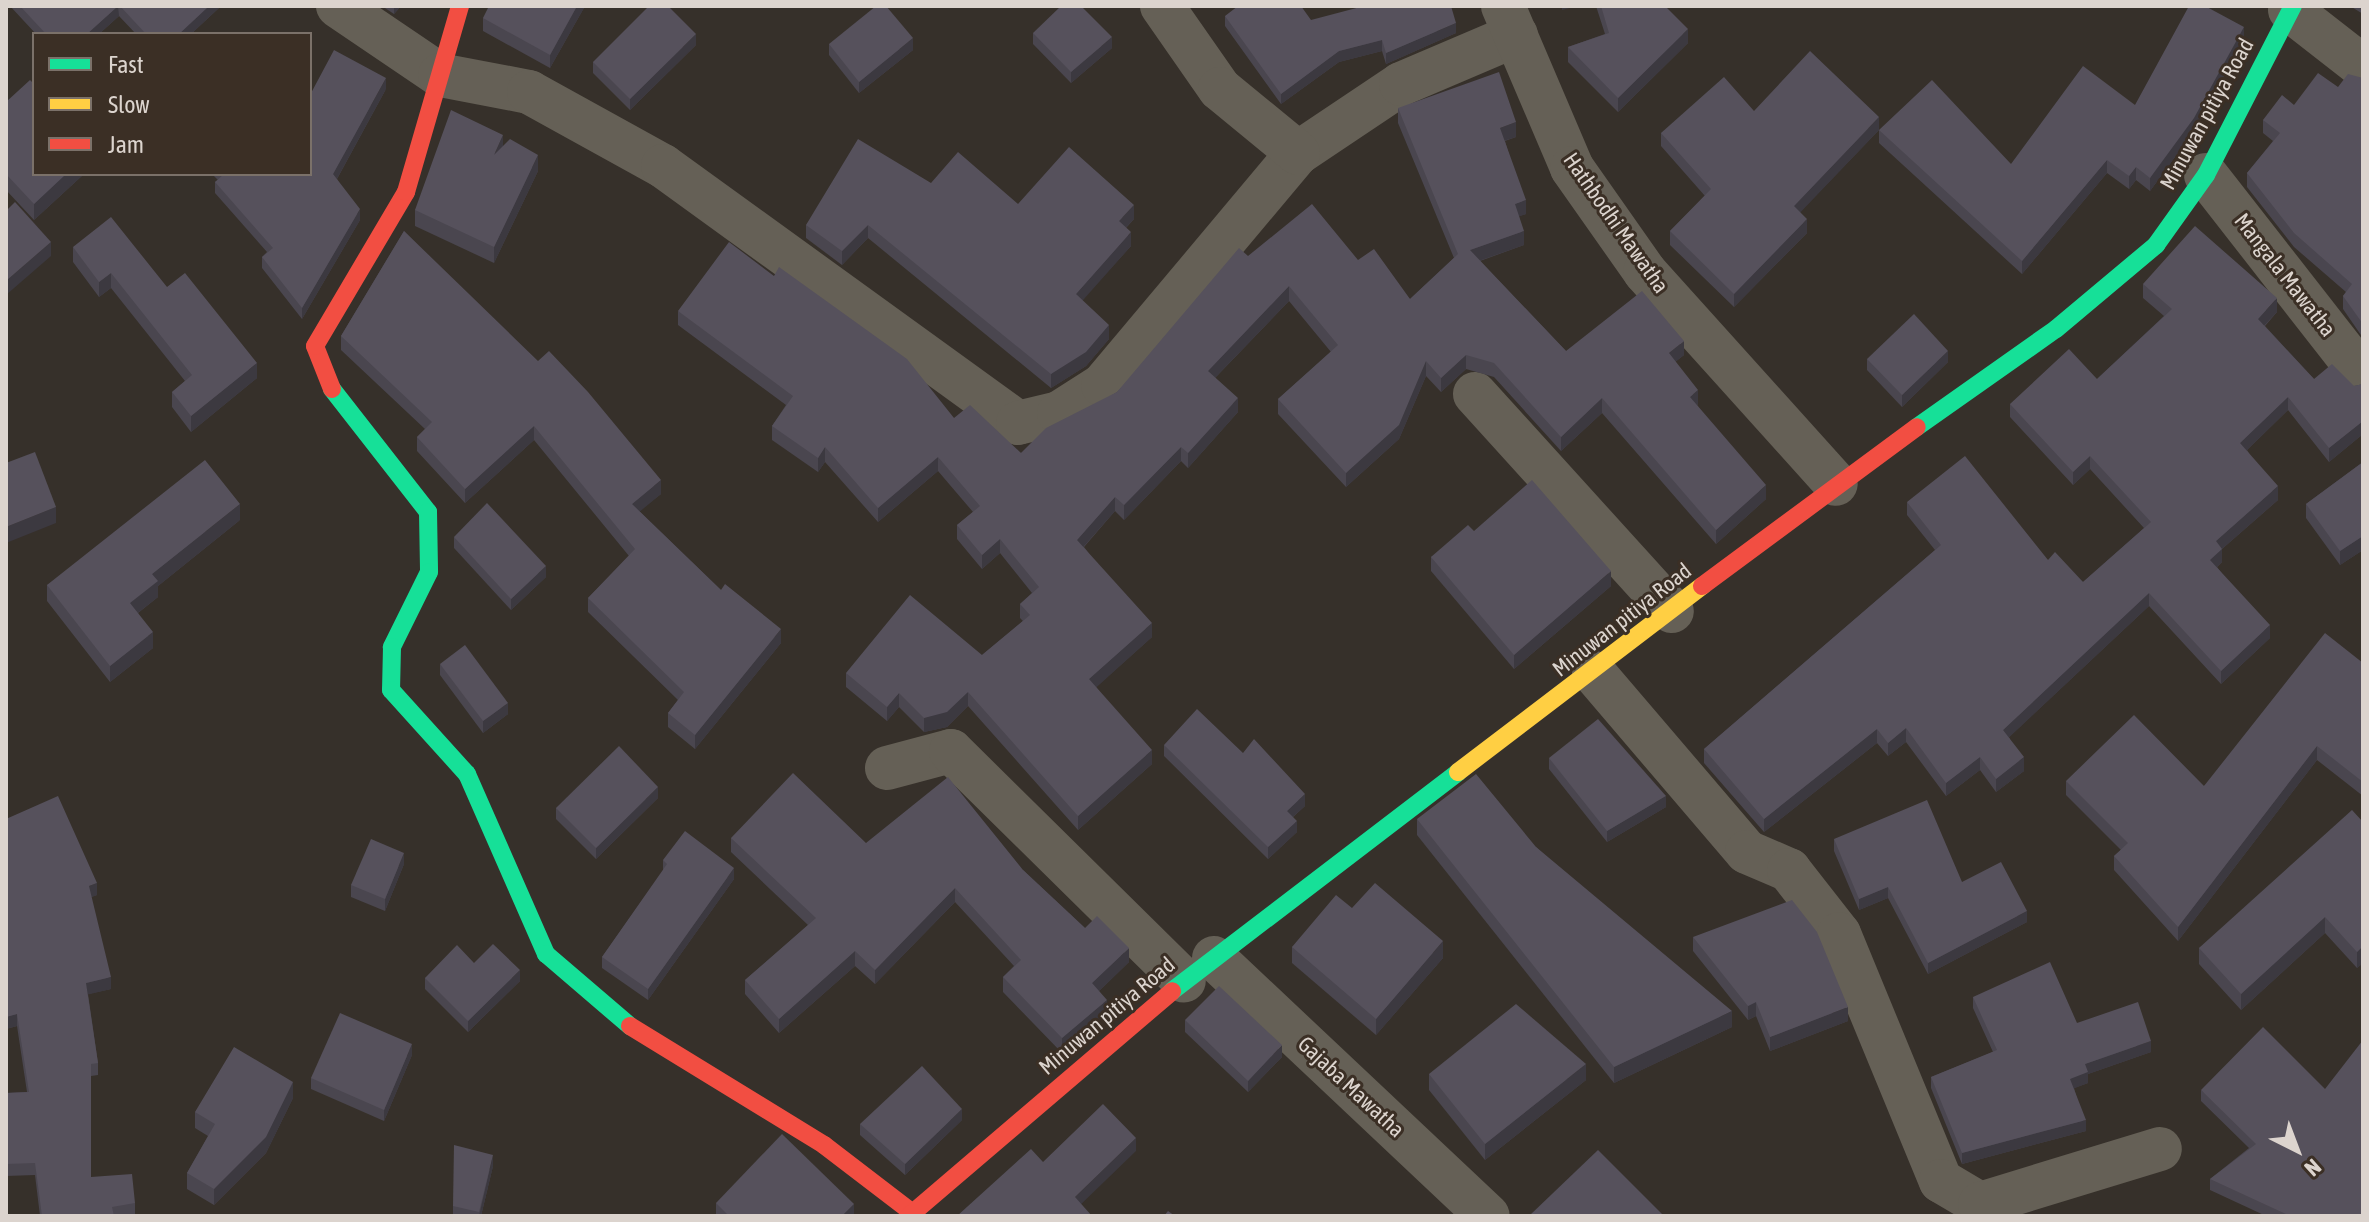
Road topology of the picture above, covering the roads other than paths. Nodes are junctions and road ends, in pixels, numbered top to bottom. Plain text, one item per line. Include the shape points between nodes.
1 (338, 6) edge
2 (460, 6) edge
3 (1162, 6) edge
4 (2291, 8) edge
5 (1509, 21) edge
6 (2363, 67) edge
7 (440, 75) junction
8 (1298, 153) junction
9 (2206, 175) junction
10 (2363, 376) edge
11 (1475, 394) dead end
12 (1836, 484) junction
13 (1672, 611) junction
14 (1594, 673) junction
15 (887, 768) dead end
16 (1199, 970) junction
17 (2160, 1149) dead end
18 (911, 1214) edge
19 (1488, 1216) edge

1 - 7 street
2 - 7 street
3 - 8 street via 1220,89
4 - 6 street
4 - 9 street, Minuwan pitiya Road
5 - 8 street
5 - 12 street, Hathbodhi Mawatha via 1572,168 1645,272
7 - 8 street via 529,92 663,166 1018,423 1059,413 1103,385
7 - 18 street via 406,192 315,346 321,375 428,512 429,572 392,647 391,690 467,774 546,954 623,1022 824,1145
9 - 10 street, Mangala Mawatha
9 - 12 street, Minuwan pitiya Road via 2156,245 2056,329
11 - 13 street
12 - 13 street, Minuwan pitiya Road
13 - 14 street, Minuwan pitiya Road
14 - 16 street, Minuwan pitiya Road
14 - 17 street via 1747,852 1789,870 1839,934 1941,1181 1980,1204
15 - 16 street, Gajaba Mawatha via 951,751
16 - 18 street, Minuwan pitiya Road
16 - 19 street, Gajaba Mawatha

